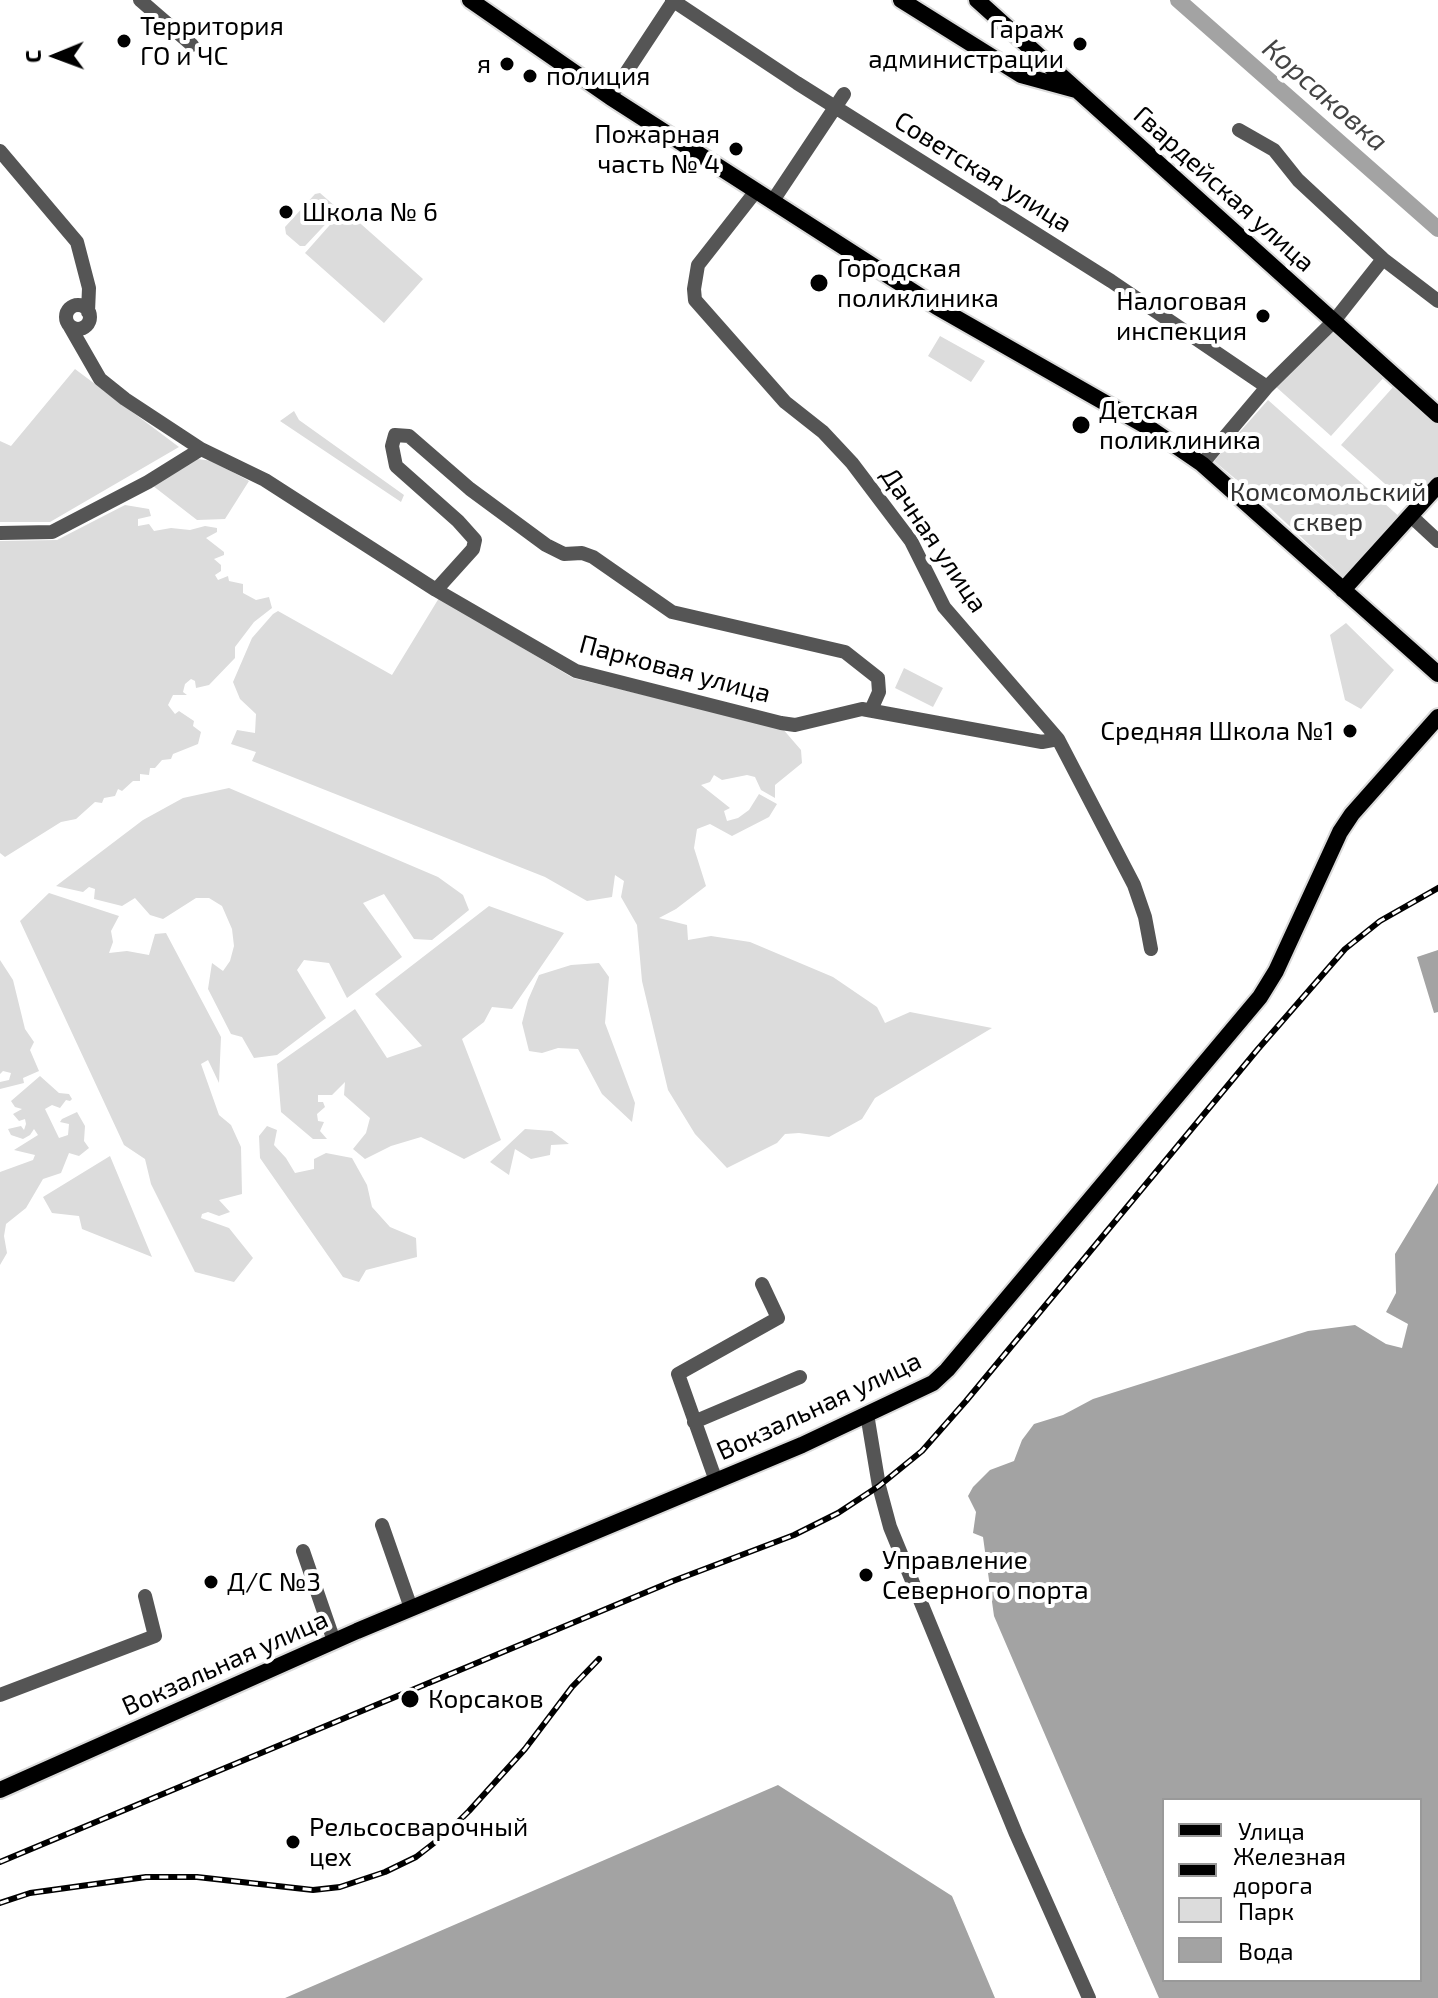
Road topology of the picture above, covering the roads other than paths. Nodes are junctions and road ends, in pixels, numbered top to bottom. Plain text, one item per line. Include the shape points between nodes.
1 (140, 0) edge
2 (470, 0) edge
3 (673, 0) edge
4 (901, 0) edge
5 (977, 0) edge
6 (192, 45) dead end
7 (1082, 92) junction
8 (610, 97) junction
9 (840, 101) junction
10 (1239, 130) dead end
11 (0, 151) edge
12 (756, 191) junction
13 (772, 202) junction
14 (82, 259) junction
15 (1383, 259) junction
16 (1438, 301) edge
17 (71, 307) junction
18 (89, 315) junction
19 (1334, 321) junction
20 (69, 325) junction
21 (100, 379) junction
22 (1267, 387) junction
23 (1438, 415) edge
24 (201, 449) junction
25 (1202, 464) junction
26 (1438, 485) edge
27 (1411, 516) junction
28 (0, 533) edge
29 (1438, 541) edge
30 (436, 590) junction
31 (1343, 590) junction
32 (1438, 674) edge
33 (871, 710) junction
34 (1438, 717) edge
35 (1058, 739) junction
36 (1151, 949) dead end
37 (762, 1284) dead end
38 (800, 1377) dead end
39 (867, 1414) junction
40 (694, 1422) junction
41 (716, 1481) junction
42 (382, 1525) dead end
43 (303, 1551) dead end
44 (145, 1596) dead end
45 (411, 1608) junction
46 (334, 1641) junction
47 (0, 1695) edge
48 (0, 1790) edge
49 (1089, 1998) edge

1 - 6 street
2 - 8 main road
3 - 8 street
3 - 9 street, Советская улица
4 - 7 main road via 1021,75
5 - 7 main road, Гвардейская улица
7 - 19 main road, Гвардейская улица
8 - 12 main road
9 - 13 street
9 - 22 street, Советская улица
10 - 15 street via 1274,150 1298,180
11 - 14 street via 77,242
12 - 13 main road
12 - 35 street, Дачная улица via 698,265 695,300 785,402 852,463 911,541 944,607
13 - 25 main road
14 - 17 street via 83,285
14 - 18 street
15 - 16 street
15 - 19 street
17 - 18 street via 83,307
17 - 20 street via 66,314
18 - 20 street via 83,327
18 - 21 street via 89,345
19 - 22 street
19 - 23 main road, Гвардейская улица
20 - 21 street, Парковая улица
21 - 24 street, Парковая улица
22 - 25 street
24 - 28 street via 52,532
24 - 30 street, Парковая улица via 265,480
25 - 31 main road
26 - 27 main road
27 - 29 street
27 - 31 main road
30 - 33 street, Парковая улица via 576,671 621,684 795,725
30 - 33 street, Парковая улица via 475,540 396,466 395,435 409,436 546,545 564,554 593,557 672,612 845,652 878,678
31 - 32 main road
33 - 35 street, Парковая улица via 1042,742
34 - 39 main road, Вокзальная улица via 1340,832 1276,971 1238,1025 947,1370 920,1391
35 - 36 street, Дачная улица via 1134,885
37 - 40 street via 778,1318 678,1374
38 - 40 street
39 - 41 main road, Вокзальная улица
39 - 49 street via 879,1486 896,1542
40 - 41 street
41 - 45 main road, Вокзальная улица
42 - 45 street
43 - 46 street
44 - 47 street via 155,1636
45 - 46 main road, Вокзальная улица
46 - 48 main road, Вокзальная улица

